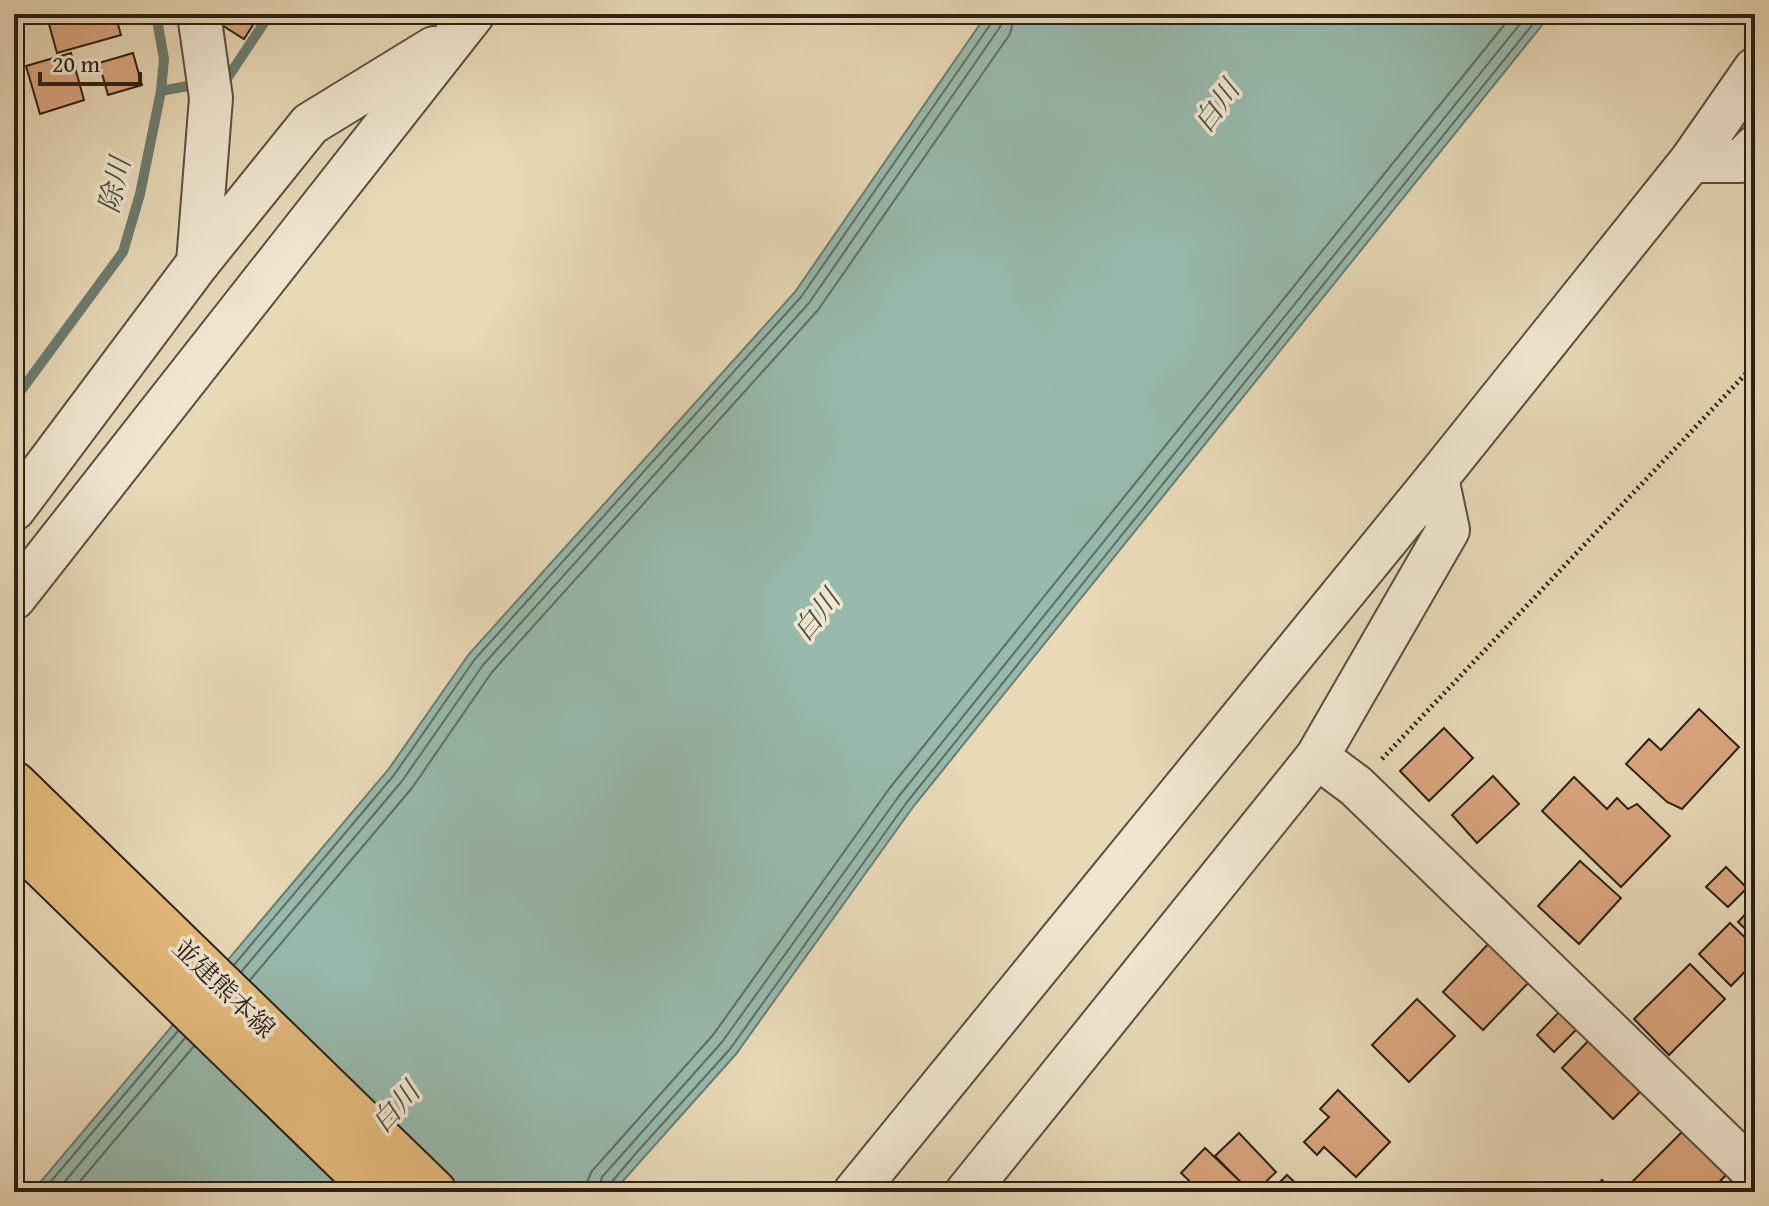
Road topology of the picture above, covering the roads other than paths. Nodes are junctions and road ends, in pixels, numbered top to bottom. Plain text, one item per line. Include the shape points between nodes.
1 (199, 14) edge
2 (466, 24) edge
3 (1755, 69) edge
4 (1755, 147) edge
5 (1691, 161) junction
6 (198, 263) junction
7 (59, 449) junction
8 (14, 476) edge
9 (1437, 478) junction
10 (14, 509) edge
11 (14, 598) edge
12 (1317, 757) junction
13 (14, 784) edge
14 (14, 838) edge
15 (1755, 1173) edge
16 (378, 1192) edge
17 (434, 1192) edge
18 (855, 1192) edge
19 (967, 1192) edge

1 - 6 street via 211,98
2 - 6 street via 310,124
2 - 11 street
3 - 5 street
4 - 5 street via 1741,161
5 - 9 street
6 - 7 street
7 - 8 street
7 - 10 street
9 - 12 street via 1448,530
9 - 18 street
12 - 15 street via 1356,786
12 - 19 street
13 - 17 main road, 並建熊本線
14 - 16 main road, 並建熊本線

